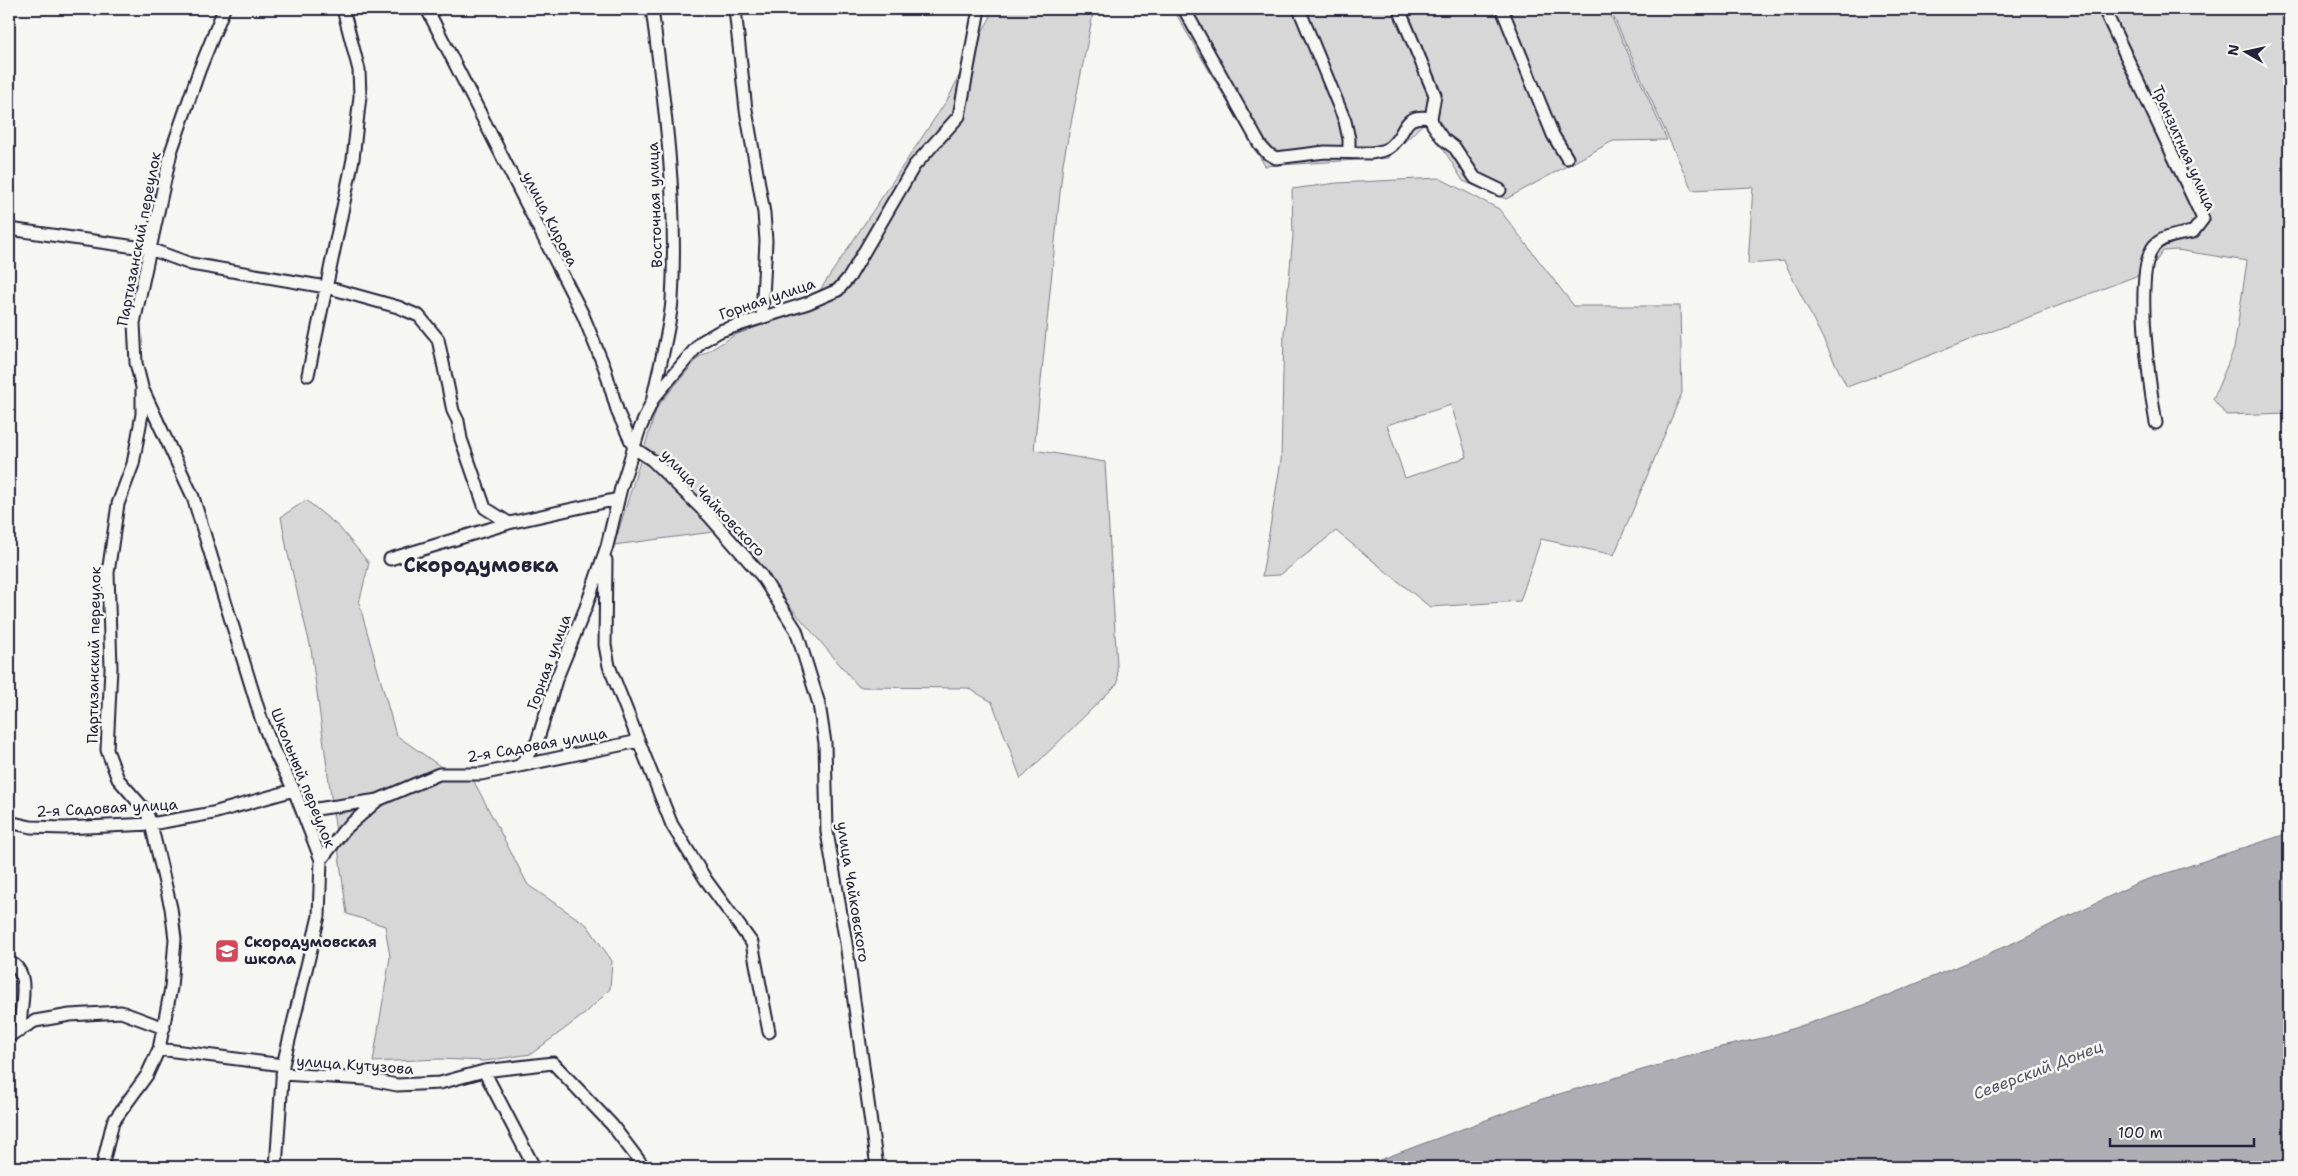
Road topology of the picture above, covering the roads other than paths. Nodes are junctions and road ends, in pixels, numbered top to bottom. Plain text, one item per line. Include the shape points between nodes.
1 (224, 9) edge
2 (343, 9) edge
3 (427, 9) edge
4 (652, 9) edge
5 (735, 9) edge
6 (979, 9) edge
7 (1184, 9) edge
8 (1299, 9) edge
9 (1399, 9) edge
10 (1502, 9) edge
11 (2104, 9) edge
12 (1431, 118) junction
13 (1349, 152) junction
14 (1567, 158) dead end
15 (1500, 190) dead end
16 (9, 229) edge
17 (150, 248) junction
18 (326, 287) junction
19 (762, 316) junction
20 (308, 375) dead end
21 (142, 387) junction
22 (653, 399) junction
23 (2156, 424) dead end
24 (634, 448) junction
25 (618, 499) junction
26 (509, 523) junction
27 (607, 546) junction
28 (390, 559) dead end
29 (639, 741) junction
30 (521, 764) junction
31 (294, 790) junction
32 (378, 800) junction
33 (303, 811) junction
34 (9, 822) edge
35 (151, 824) junction
36 (321, 860) junction
37 (9, 962) edge
38 (164, 1028) junction
39 (20, 1031) junction
40 (769, 1032) dead end
41 (9, 1036) edge
42 (158, 1049) junction
43 (283, 1070) junction
44 (484, 1072) junction
45 (102, 1167) edge
46 (276, 1167) edge
47 (534, 1167) edge
48 (644, 1167) edge
49 (877, 1167) edge

1 - 17 street, Партизанский переулок via 171,152
2 - 18 street via 359,70 360,96 354,159
3 - 24 street, улица Кирова via 583,315
4 - 22 street, Восточная улица via 667,122 674,249 672,302
5 - 19 street via 746,110 764,213 766,241
6 - 19 street, Горная улица via 959,116 914,166 850,276 838,290 808,303
7 - 13 street via 1267,153 1276,158 1301,153
8 - 13 street via 1345,122
9 - 12 street via 1435,94
10 - 14 street via 1553,135
11 - 23 street, Транзитная улица via 2203,220 2193,232 2172,236 2155,245 2146,263 2144,298 2149,385
12 - 13 street via 1422,116 1410,120 1397,140 1382,151
12 - 15 street via 1443,139 1455,148 1475,178
16 - 17 street
17 - 18 street via 191,264
17 - 21 street, Партизанский переулок via 134,323 136,363
18 - 20 street
18 - 26 street via 419,316 438,339 453,411 485,508
19 - 22 street, Горная улица via 720,331 701,342
21 - 31 street, Школьный переулок via 192,497 261,718 272,749
21 - 35 street, Партизанский переулок via 142,414 133,464 118,504 108,573 111,668 107,750 118,779 146,811
22 - 24 street, Горная улица
24 - 25 street, Горная улица
24 - 49 street, улица Чайковского via 652,460 710,517 761,575 796,630 819,704 825,743 827,832
25 - 26 street
25 - 27 street, Горная улица
26 - 28 street
27 - 29 street via 606,652
27 - 30 street, Горная улица via 556,680 537,742
29 - 30 street, 2-я Садовая улица
29 - 40 street via 672,825 706,880 752,943
30 - 32 street, 2-я Садовая улица via 480,774 440,774
31 - 33 street, Школьный переулок
31 - 35 street, 2-я Садовая улица via 213,813
32 - 33 street
32 - 36 street, 2-я Садовая улица via 344,830
33 - 36 street, Школьный переулок
34 - 35 street, 2-я Садовая улица via 31,827 64,828
35 - 38 street, Партизанский переулок via 175,939
36 - 43 street, Школьный переулок via 319,916
37 - 39 street via 20,970 23,995
38 - 39 street via 121,1012 35,1021
38 - 42 street, Партизанский переулок
39 - 41 street
42 - 43 street, улица Кутузова
42 - 45 street, Партизанский переулок via 147,1075 113,1122
43 - 44 street, улица Кутузова via 397,1085 440,1083
43 - 46 street, Школьный переулок
44 - 47 street
44 - 48 street, улица Кутузова via 553,1063 612,1125

